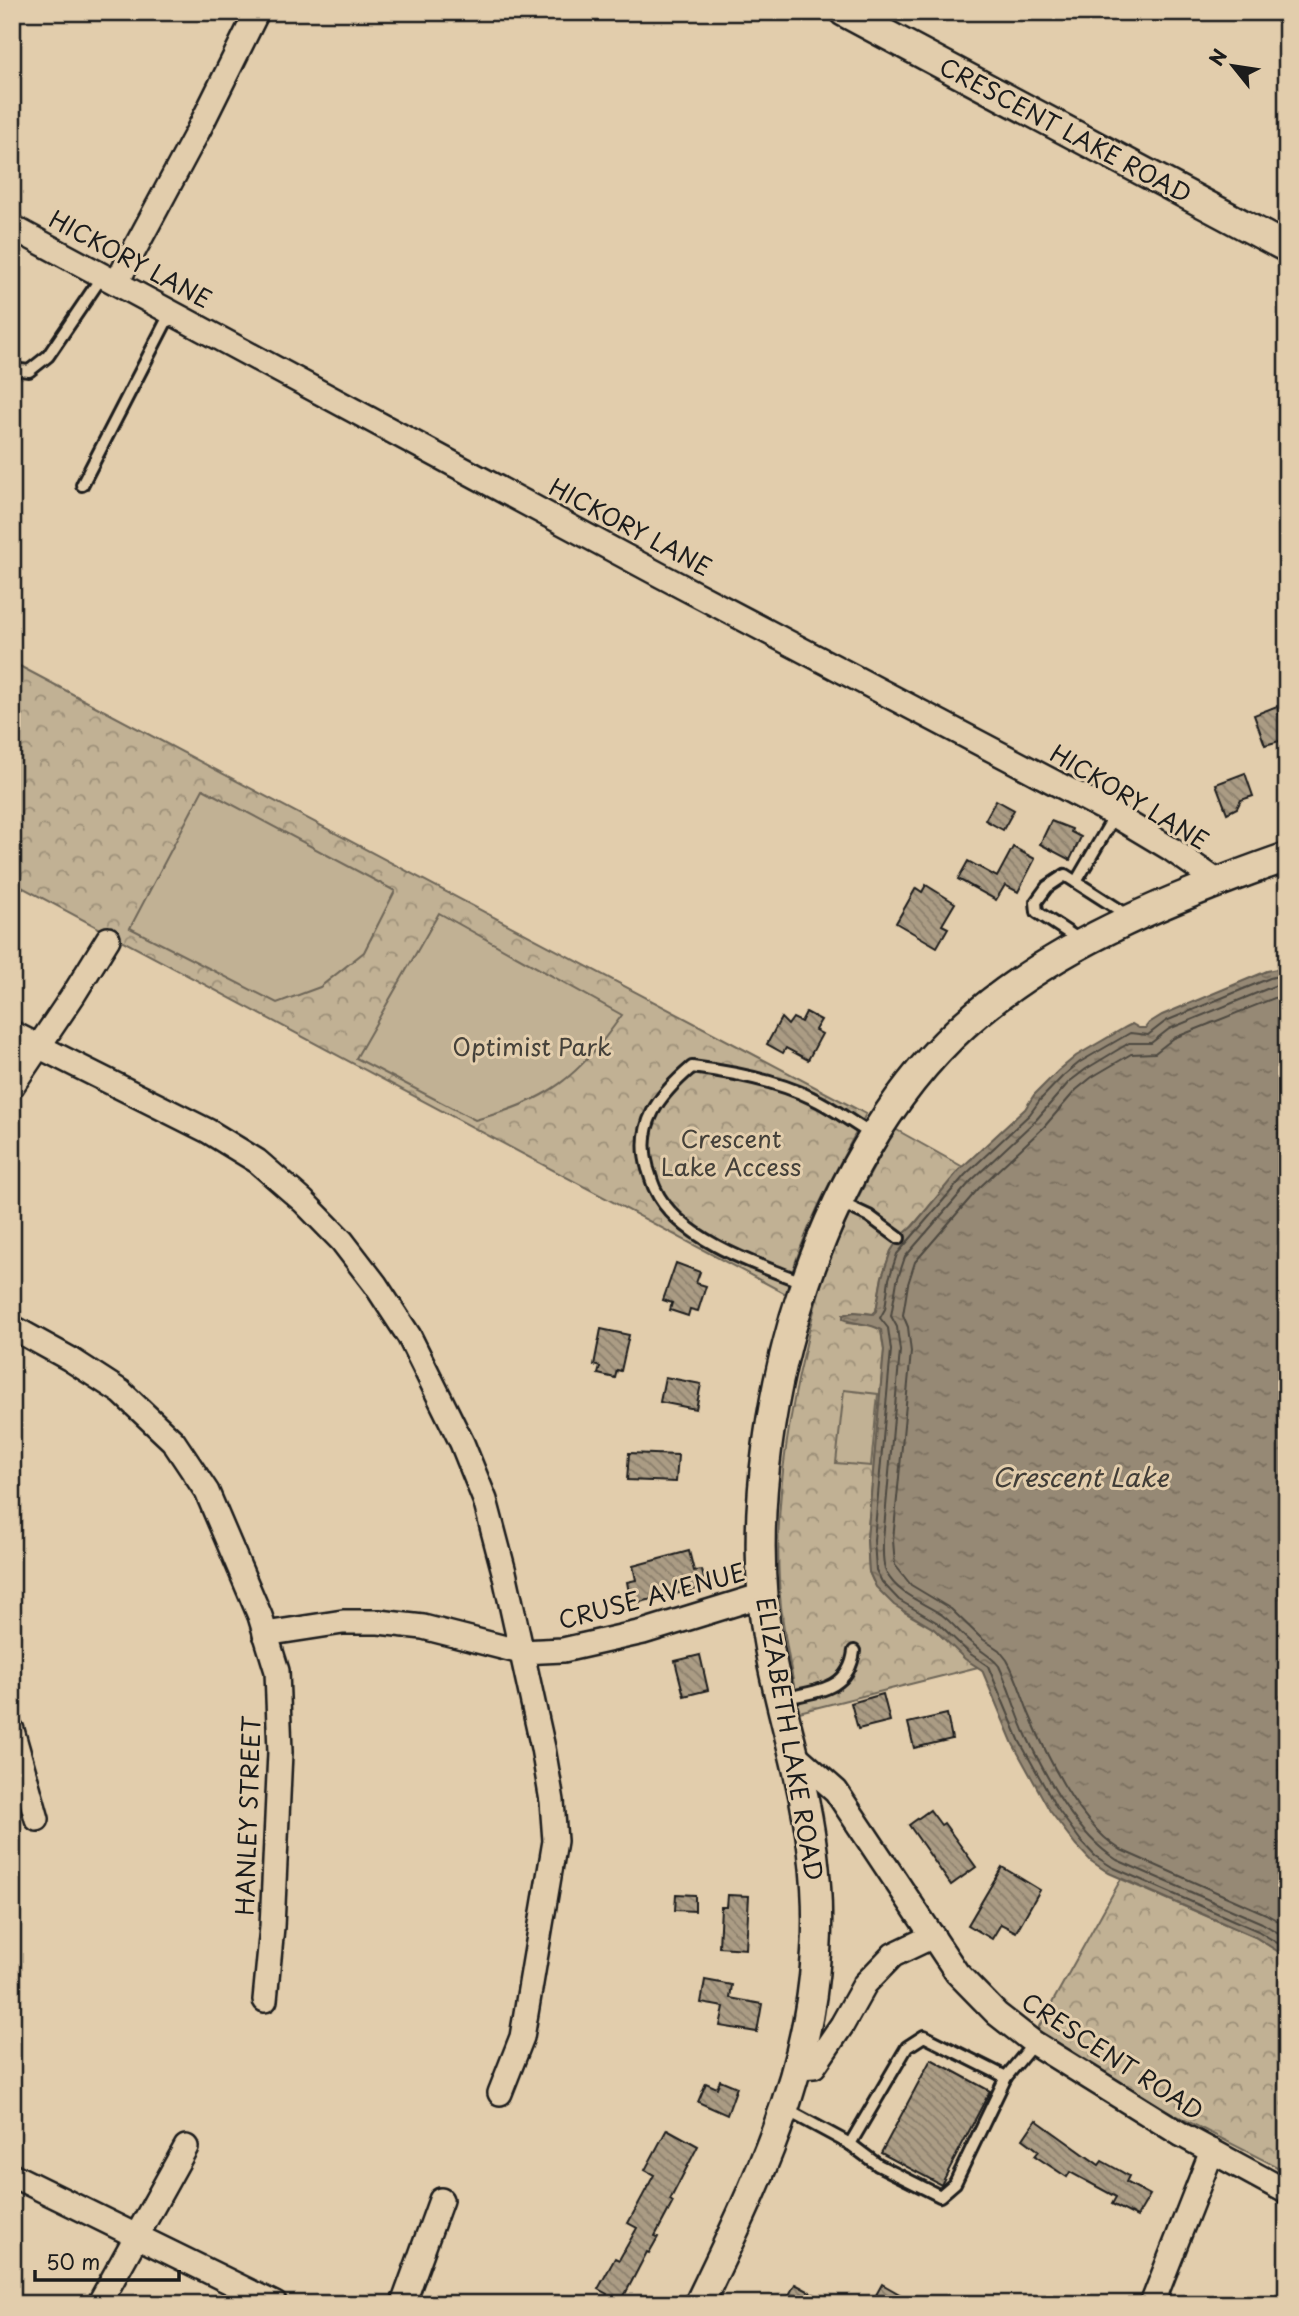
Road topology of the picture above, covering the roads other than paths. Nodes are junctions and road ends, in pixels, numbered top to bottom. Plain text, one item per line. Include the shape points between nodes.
1 (257, 12) edge
2 (844, 12) edge
3 (12, 227) edge
4 (1287, 248) edge
5 (110, 279) junction
6 (171, 312) junction
7 (12, 369) edge
8 (82, 485) dead end
9 (1115, 816) junction
10 (1287, 857) edge
11 (1076, 882) junction
12 (1218, 882) junction
13 (1133, 919) junction
14 (108, 940) dead end
15 (1084, 943) junction
16 (12, 1033) edge
17 (37, 1046) junction
18 (12, 1086) edge
19 (874, 1136) junction
20 (838, 1202) junction
21 (899, 1238) dead end
22 (806, 1283) junction
23 (12, 1328) edge
24 (762, 1595) junction
25 (265, 1634) junction
26 (854, 1651) dead end
27 (521, 1652) junction
28 (781, 1699) junction
29 (12, 1730) edge
30 (793, 1753) junction
31 (37, 1819) dead end
32 (933, 1936) junction
33 (265, 2000) dead end
34 (1034, 2043) junction
35 (798, 2067) junction
36 (1006, 2077) junction
37 (500, 2093) dead end
38 (785, 2109) junction
39 (850, 2144) junction
40 (186, 2147) dead end
41 (1212, 2151) junction
42 (12, 2175) edge
43 (1287, 2192) edge
44 (441, 2200) dead end
45 (137, 2237) junction
46 (99, 2304) edge
47 (275, 2304) edge
48 (403, 2304) edge
49 (698, 2304) edge
50 (1152, 2304) edge

1 - 5 street via 198,131
2 - 4 street, CRESCENT LAKE ROAD
3 - 5 street, HICKORY LANE
5 - 6 street, HICKORY LANE
5 - 7 lane via 48,356 29,371
6 - 8 lane
6 - 9 street, HICKORY LANE
9 - 11 lane
9 - 12 street, HICKORY LANE
10 - 12 street, ELIZABETH LAKE ROAD
11 - 13 lane
11 - 15 lane via 1065,875 1047,887 1036,902 1037,912
12 - 13 street, ELIZABETH LAKE ROAD
13 - 15 street, ELIZABETH LAKE ROAD
14 - 17 street
15 - 19 street, ELIZABETH LAKE ROAD via 996,998 956,1033 917,1073
16 - 17 street
17 - 18 street
17 - 27 street via 208,1131 257,1161 342,1241 409,1336 462,1443 485,1500
19 - 20 street, ELIZABETH LAKE ROAD
19 - 22 lane via 809,1096 692,1067 670,1085 650,1116 643,1150 655,1190 672,1214 712,1244
20 - 21 lane via 869,1216
20 - 22 street, ELIZABETH LAKE ROAD
22 - 24 street, ELIZABETH LAKE ROAD via 784,1361 769,1449
23 - 25 street, HANLEY STREET via 121,1392 173,1441 207,1492
24 - 27 street, CRUSE AVENUE via 643,1632 563,1650
24 - 28 street, ELIZABETH LAKE ROAD
25 - 27 street, CRUSE AVENUE via 343,1622 379,1622 423,1627
25 - 33 street, HANLEY STREET via 277,1671 280,1752
26 - 28 lane via 850,1669 837,1684
27 - 37 street via 543,1748 555,1841 522,2038
28 - 30 street, ELIZABETH LAKE ROAD
29 - 31 street
30 - 32 street, CRESCENT ROAD via 836,1791
30 - 35 street, ELIZABETH LAKE ROAD via 811,1839 818,1920 812,1996
32 - 34 street, CRESCENT ROAD via 957,1973
32 - 35 street via 893,1955 864,1984 814,2066
34 - 36 lane
34 - 41 street, CRESCENT ROAD
35 - 38 street, ELIZABETH LAKE ROAD
36 - 39 lane via 924,2036 907,2047
36 - 39 lane via 955,2183 940,2196 878,2165
38 - 39 lane
38 - 49 street, ELIZABETH LAKE ROAD via 751,2195
40 - 45 street
41 - 43 street, CRESCENT ROAD
41 - 50 street
42 - 45 street
44 - 48 street
45 - 46 street
45 - 47 street

